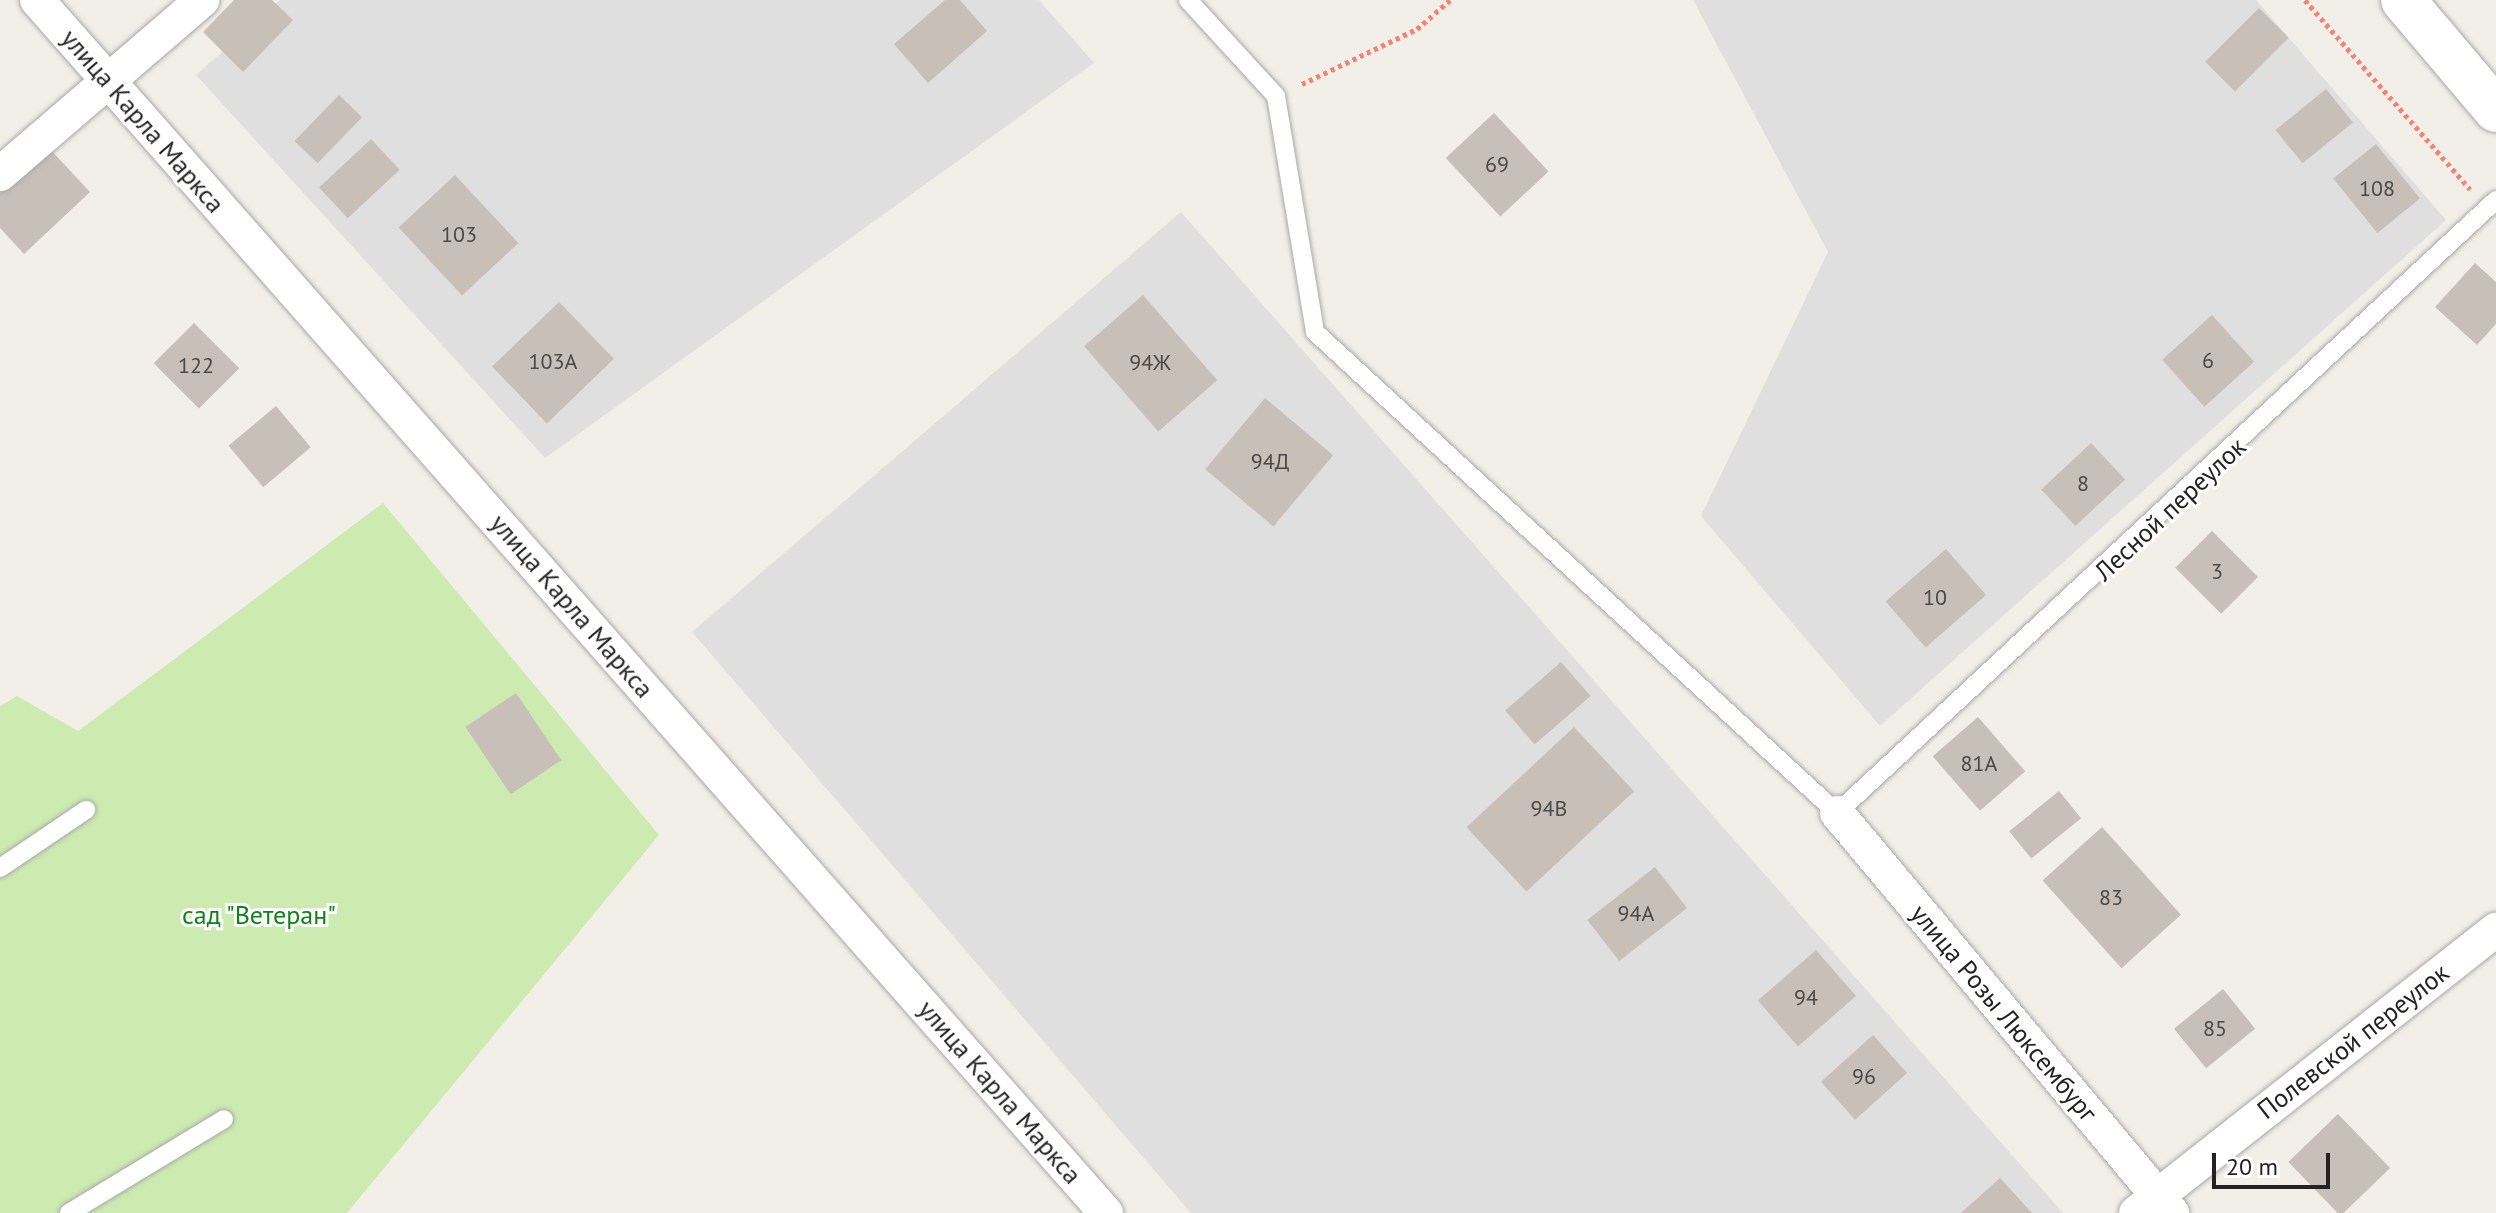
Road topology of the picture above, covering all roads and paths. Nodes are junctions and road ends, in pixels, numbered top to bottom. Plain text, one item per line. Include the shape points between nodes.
1 (37, 0) edge
2 (202, 0) edge
3 (1188, 0) edge
4 (1450, 0) edge
5 (2305, 0) edge
6 (2403, 0) edge
7 (110, 85) junction
8 (1276, 96) junction
9 (2496, 110) edge
10 (0, 174) edge
11 (2492, 204) edge
12 (86, 810) dead end
13 (1837, 813) junction
14 (0, 868) edge
15 (2496, 930) edge
16 (224, 1119) dead end
17 (2154, 1207) edge
18 (69, 1213) edge
19 (1106, 1213) edge

1 - 7 street, улица Карла Маркса
2 - 7 street
3 - 8 lane
4 - 8 path via 1417,29
5 - 11 path
6 - 9 street
7 - 10 street
7 - 19 street, улица Карла Маркса
8 - 13 lane via 1315,332
11 - 13 lane, Лесной переулок
12 - 14 lane
13 - 17 street, улица Розы Люксембург
15 - 17 street, Полевской переулок
16 - 18 lane

